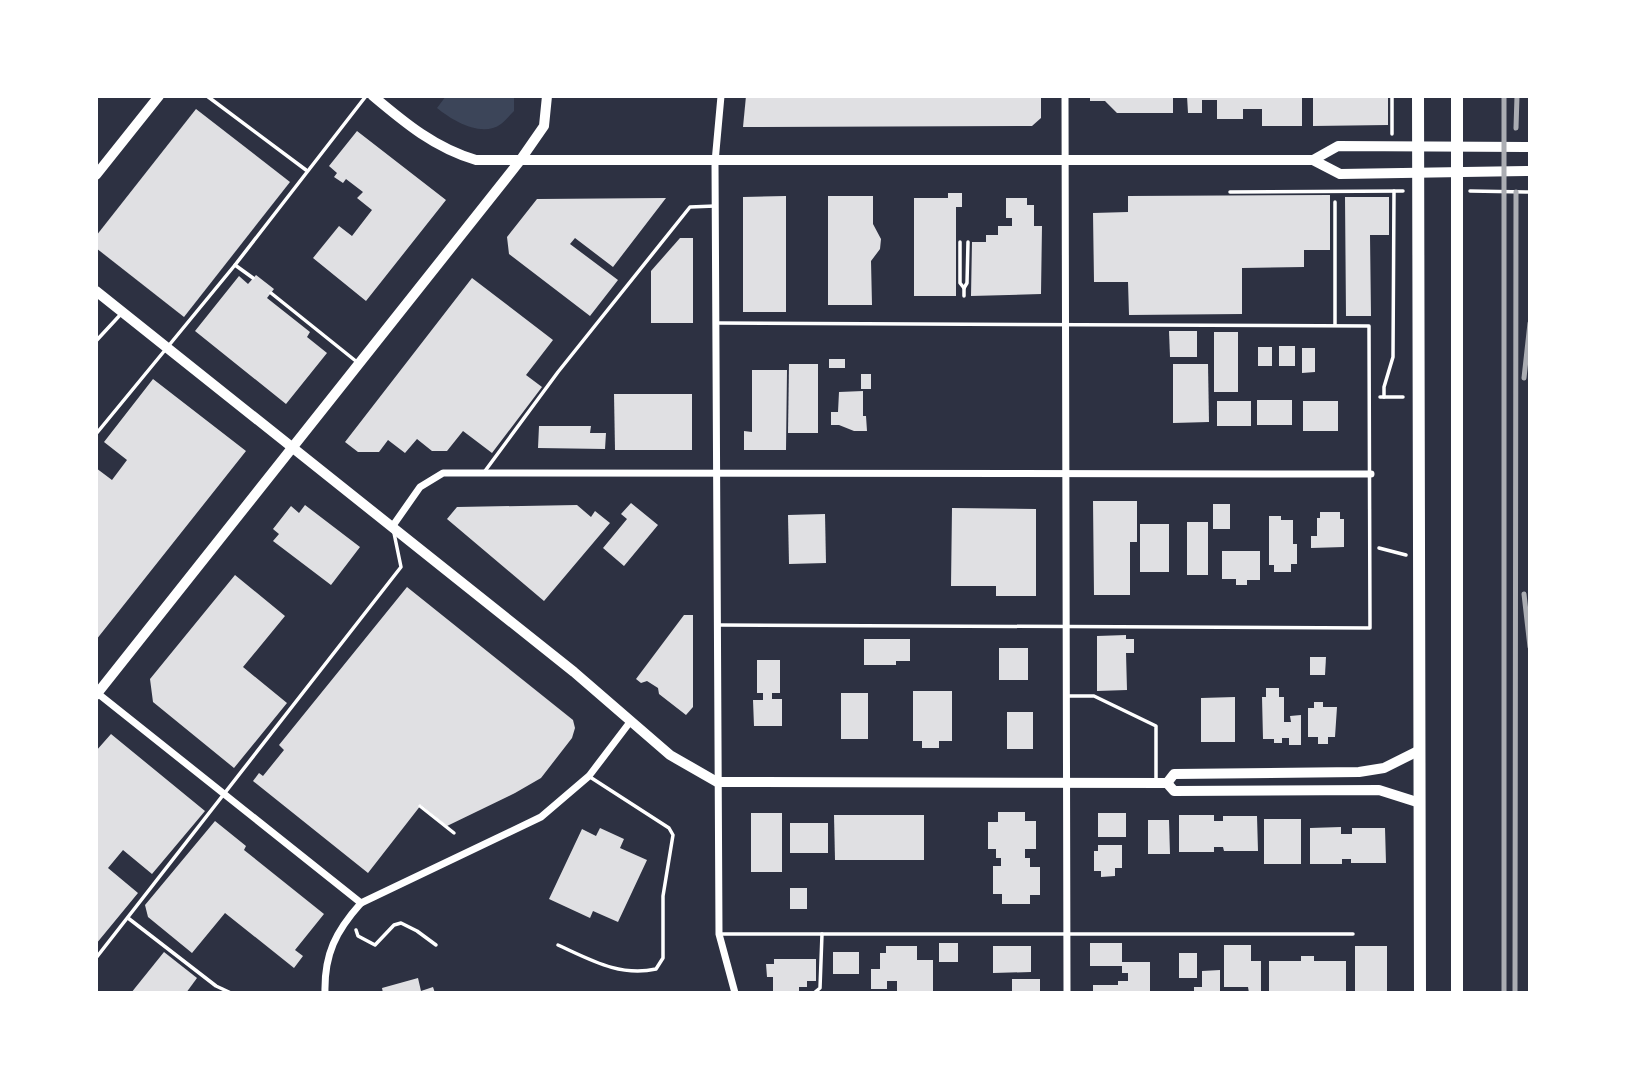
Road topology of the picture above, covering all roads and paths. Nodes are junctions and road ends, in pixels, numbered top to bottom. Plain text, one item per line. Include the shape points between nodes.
1 (159, 96) edge
2 (207, 96) edge
3 (366, 96) edge
4 (373, 96) edge
5 (547, 96) edge
6 (721, 96) edge
7 (1065, 96) edge
8 (1392, 96) edge
9 (1418, 103) edge
10 (1457, 103) edge
11 (1391, 147) junction
12 (1530, 147) edge
13 (1313, 160) junction
14 (1065, 161) junction
15 (519, 162) junction
16 (715, 162) junction
17 (306, 170) junction
18 (1530, 172) edge
19 (96, 175) edge
20 (1394, 191) junction
21 (1230, 192) dead end
22 (1530, 192) edge
23 (1413, 195) junction
24 (1459, 195) junction
25 (1335, 202) dead end
26 (715, 206) junction
27 (960, 242) dead end
28 (968, 242) dead end
29 (235, 265) junction
30 (253, 278) dead end
31 (964, 288) junction
32 (96, 291) edge
33 (271, 293) dead end
34 (964, 296) dead end
35 (122, 312) junction
36 (716, 323) junction
37 (1064, 324) junction
38 (1335, 325) junction
39 (96, 341) edge
40 (167, 347) junction
41 (359, 363) junction
42 (1370, 397) junction
43 (1384, 397) junction
44 (1419, 397) junction
45 (96, 434) edge
46 (293, 447) junction
47 (483, 473) junction
48 (717, 474) junction
49 (1371, 474) junction
50 (1066, 475) junction
51 (393, 527) junction
52 (1370, 546) junction
53 (1419, 559) junction
54 (717, 625) junction
55 (1067, 627) junction
56 (97, 694) edge
57 (1067, 696) junction
58 (630, 722) junction
59 (1420, 750) junction
60 (589, 776) junction
61 (717, 782) junction
62 (1066, 783) junction
63 (1161, 783) junction
64 (225, 795) junction
65 (1420, 803) junction
66 (420, 806) dead end
67 (454, 833) dead end
68 (361, 903) junction
69 (128, 918) junction
70 (356, 930) dead end
71 (1066, 932) junction
72 (719, 934) junction
73 (822, 934) junction
74 (1353, 934) dead end
75 (436, 945) dead end
76 (558, 945) dead end
77 (96, 958) edge
78 (231, 993) edge
79 (325, 993) edge
80 (734, 993) edge
81 (814, 993) edge
82 (1067, 993) edge
83 (1420, 993) edge
84 (1457, 993) edge

1 - 19 main road
2 - 17 lane
3 - 17 lane
4 - 15 main road via 437,145 476,160
5 - 15 main road via 544,126
6 - 16 street
7 - 14 street
8 - 11 path
9 - 23 highway
10 - 24 highway
11 - 12 main road
11 - 13 main road via 1338,146
13 - 14 main road
13 - 18 main road via 1340,174
14 - 16 main road
14 - 37 street
15 - 16 main road
15 - 41 main road
16 - 26 street
17 - 29 lane
20 - 21 path
20 - 23 path
20 - 43 path via 1393,357
22 - 24 path
23 - 44 highway
24 - 84 highway
25 - 38 lane
26 - 36 street
26 - 47 lane via 690,207
27 - 31 path via 960,284
28 - 31 path
29 - 30 lane
29 - 40 lane
31 - 34 path
32 - 35 street
33 - 41 lane
35 - 39 lane
35 - 40 street
36 - 37 lane
36 - 48 street
37 - 38 lane
37 - 50 street
38 - 42 lane via 1369,326
40 - 45 lane
40 - 46 street
41 - 46 main road
42 - 43 path
42 - 49 lane
43 - 44 path
44 - 53 highway
46 - 51 street
46 - 56 main road
47 - 48 street
47 - 51 street via 443,473 420,487
48 - 50 street
48 - 54 street
49 - 50 street
49 - 52 lane
50 - 55 street
51 - 58 street
51 - 64 lane via 401,567
52 - 53 path
52 - 55 lane via 1370,628
53 - 59 highway
54 - 55 lane
54 - 61 street
55 - 57 street
56 - 64 street
57 - 62 street
57 - 63 lane via 1094,696 1156,726
58 - 60 street
58 - 61 street via 670,755
59 - 63 street via 1384,768 1359,772 1174,774
59 - 65 highway
60 - 68 street via 541,817
60 - 76 lane via 673,835 663,896 663,958 656,969 637,973 600,965
61 - 62 street
61 - 72 street
62 - 63 street
62 - 71 street
63 - 65 street via 1174,791 1379,790
64 - 68 street
64 - 69 lane
65 - 83 highway
66 - 67 path
68 - 79 street via 342,924 329,952
69 - 77 lane
69 - 78 lane
70 - 75 path via 375,945 401,923
71 - 73 lane
71 - 74 lane
71 - 82 street
72 - 73 lane
72 - 80 street
73 - 81 lane via 820,988

